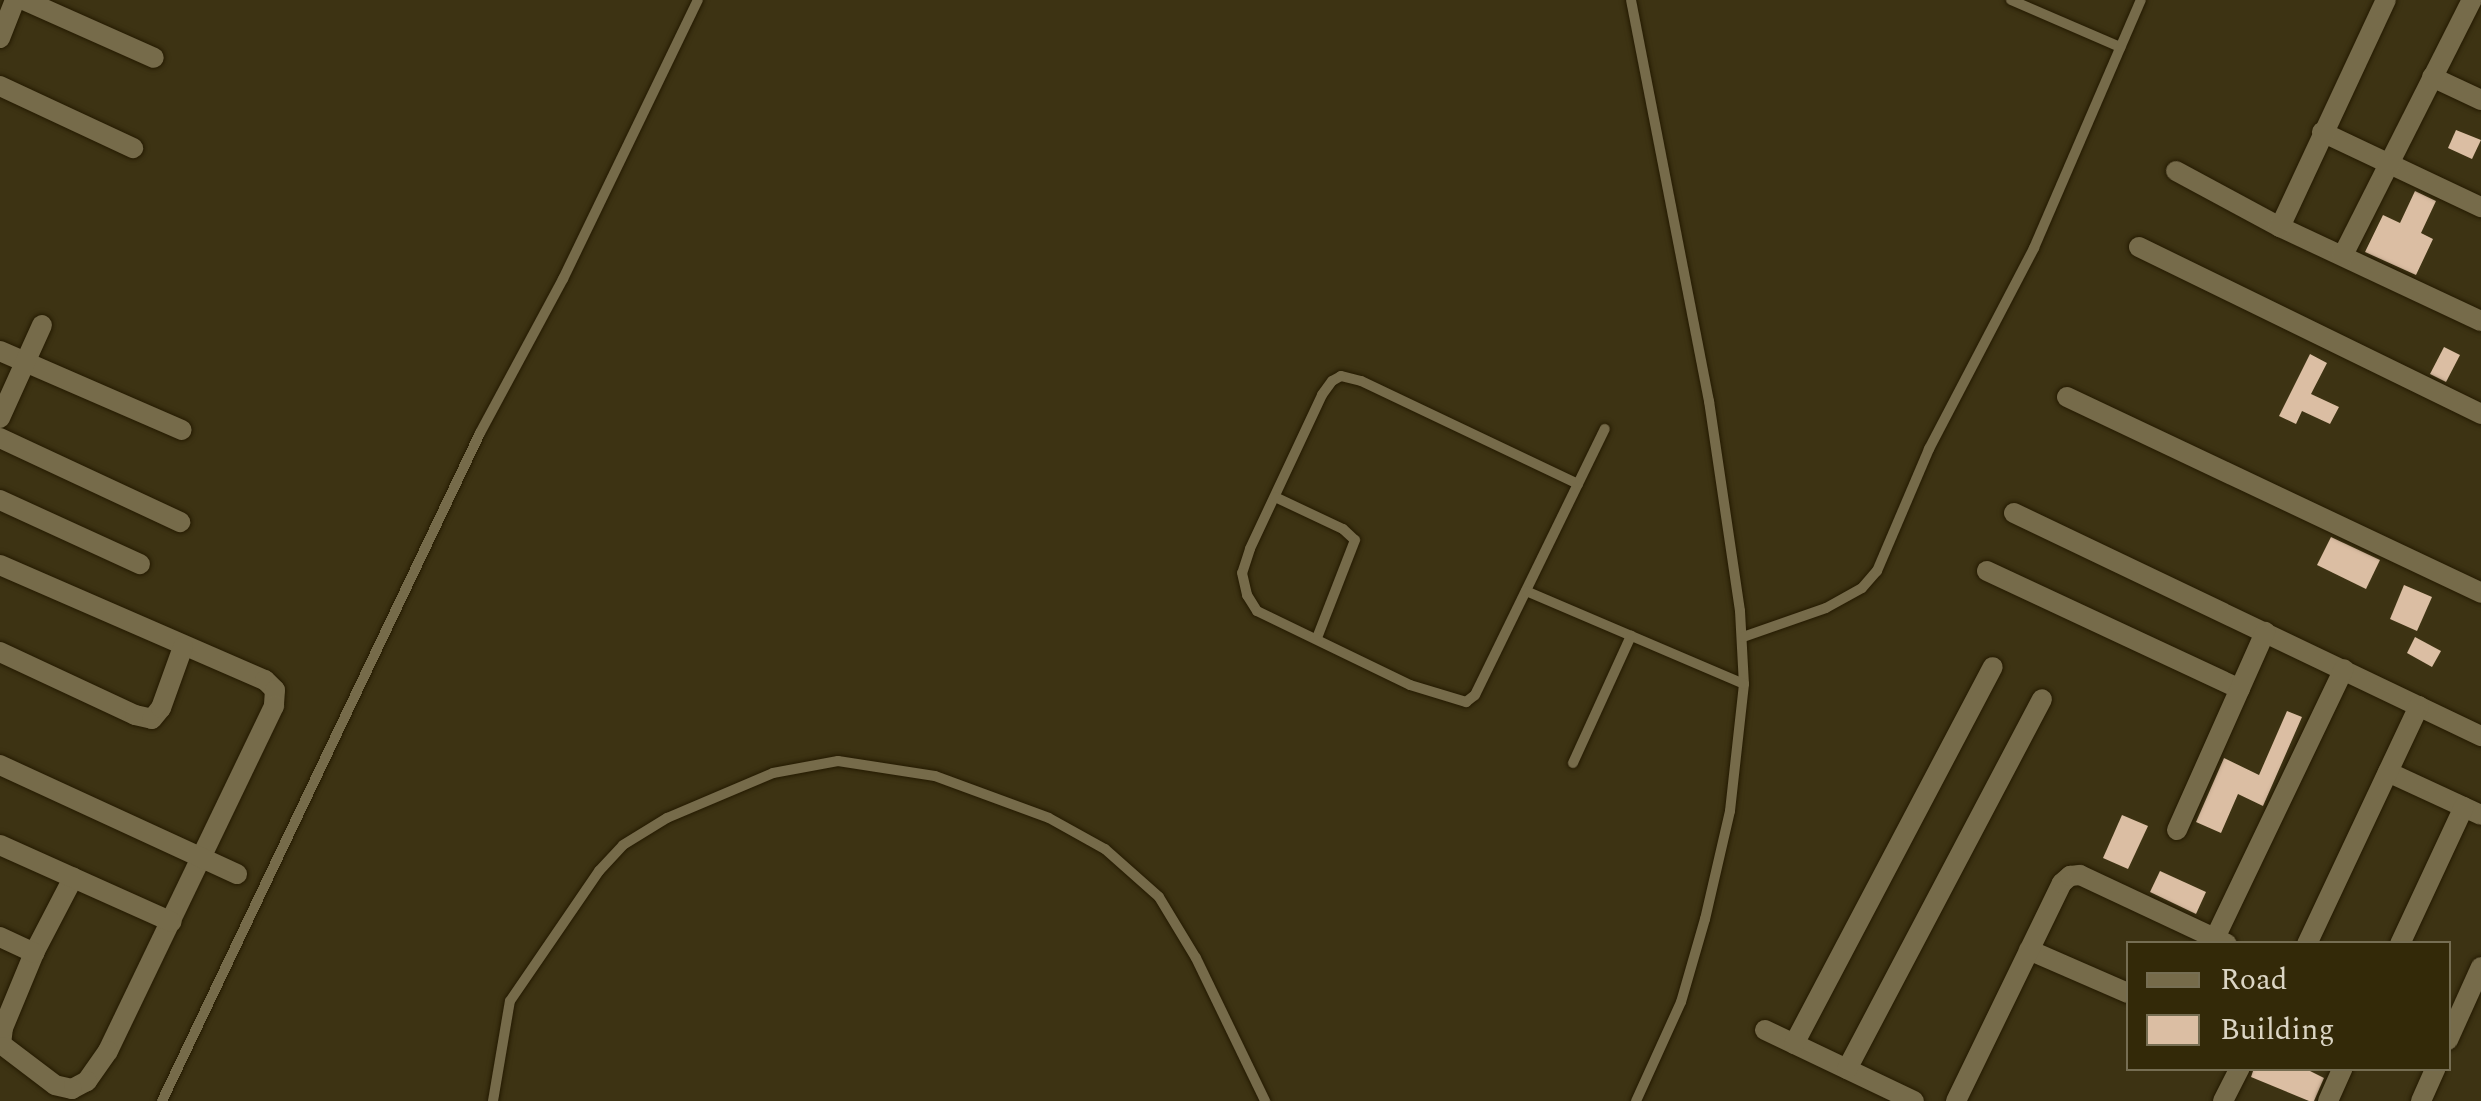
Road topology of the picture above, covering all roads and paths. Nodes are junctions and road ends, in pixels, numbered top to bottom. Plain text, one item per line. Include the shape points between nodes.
1 (14, 0) edge
2 (24, 0) edge
3 (698, 0) edge
4 (1632, 0) edge
5 (2010, 0) edge
6 (2141, 0) edge
7 (2386, 0) edge
8 (2472, 0) edge
9 (0, 38) edge
10 (2120, 46) junction
11 (154, 58) dead end
12 (2432, 77) junction
13 (0, 86) edge
14 (2481, 100) edge
15 (2322, 132) junction
16 (133, 148) dead end
17 (2390, 164) junction
18 (2176, 171) dead end
19 (2481, 208) edge
20 (2280, 226) junction
21 (2140, 247) dead end
22 (2344, 255) junction
23 (2481, 321) edge
24 (42, 325) dead end
25 (0, 351) edge
26 (25, 363) junction
27 (2067, 398) dead end
28 (2481, 414) edge
29 (0, 418) edge
30 (1605, 429) dead end
31 (182, 430) dead end
32 (0, 438) edge
33 (1578, 484) junction
34 (1274, 497) junction
35 (0, 500) edge
36 (2014, 513) dead end
37 (180, 522) dead end
38 (0, 564) edge
39 (140, 564) dead end
40 (1987, 571) dead end
41 (1526, 591) junction
42 (2481, 593) edge
43 (2266, 632) junction
44 (1631, 636) junction
45 (1743, 637) junction
46 (1318, 638) junction
47 (183, 647) junction
48 (0, 652) edge
49 (1993, 668) dead end
50 (2344, 669) junction
51 (1744, 684) junction
52 (2240, 689) junction
53 (2042, 699) dead end
54 (2418, 706) junction
55 (2481, 736) edge
56 (1573, 763) dead end
57 (0, 766) edge
58 (2388, 772) junction
59 (2472, 811) edge
60 (2177, 830) dead end
61 (0, 845) edge
62 (203, 858) junction
63 (237, 874) dead end
64 (74, 878) junction
65 (172, 922) junction
66 (0, 937) edge
67 (2221, 941) edge
68 (2308, 941) edge
69 (2402, 941) edge
70 (2030, 950) junction
71 (34, 953) junction
72 (2481, 967) edge
73 (2451, 987) edge
74 (2126, 992) edge
75 (2469, 994) junction
76 (1765, 1030) dead end
77 (2451, 1033) edge
78 (1794, 1044) junction
79 (1846, 1070) junction
80 (2238, 1071) edge
81 (2342, 1071) edge
82 (2435, 1071) edge
83 (1880, 1094) edge
84 (162, 1101) edge
85 (493, 1101) edge
86 (1266, 1101) edge
87 (1636, 1101) edge
88 (1914, 1101) edge
89 (1956, 1101) edge
90 (2222, 1101) edge
91 (2328, 1101) edge
92 (2421, 1101) edge

1 - 9 street
2 - 11 street
3 - 84 lane via 473,448
4 - 45 lane via 1709,402
5 - 10 lane
6 - 10 lane
7 - 15 street
8 - 12 street
10 - 45 lane via 2034,248 1930,449 1877,572 1826,608
12 - 14 street
12 - 17 street
13 - 16 street
15 - 17 street
15 - 20 street
17 - 19 street
17 - 22 street
18 - 20 street
20 - 22 street
21 - 28 street
22 - 23 street
24 - 26 street
25 - 26 street
26 - 29 street
26 - 31 street
27 - 42 street
30 - 33 lane
32 - 37 street
33 - 34 lane via 1342,376 1322,395
33 - 41 lane
34 - 46 lane via 1242,573 1247,595 1257,610
34 - 46 lane via 1355,540
35 - 39 street
36 - 43 street
38 - 47 street
40 - 52 street
41 - 44 lane
41 - 46 lane via 1466,702 1410,685
43 - 50 street
43 - 52 street
44 - 51 lane
44 - 56 lane
45 - 51 lane
47 - 48 street via 152,719
47 - 62 street via 275,690 274,706
49 - 78 street
50 - 54 street
50 - 67 street
51 - 87 lane via 1730,811 1705,919 1680,1002
52 - 60 street
53 - 79 street
54 - 55 street
54 - 58 street
57 - 62 street
58 - 59 street
58 - 68 street
59 - 69 street
61 - 64 street
62 - 63 street
62 - 65 street
64 - 65 street
64 - 71 street
65 - 71 street via 108,1051 87,1081 72,1089 55,1085 1,1044
66 - 71 street
67 - 70 street via 2070,876
70 - 74 street
70 - 89 street
72 - 75 street
73 - 75 street
75 - 77 street
76 - 78 street
78 - 79 street
79 - 83 street
80 - 90 street
81 - 91 street
82 - 92 street
83 - 88 street
85 - 86 lane via 510,1001 624,845 667,818 772,773 838,761 935,776 1049,818 1105,849 1158,897 1196,958

